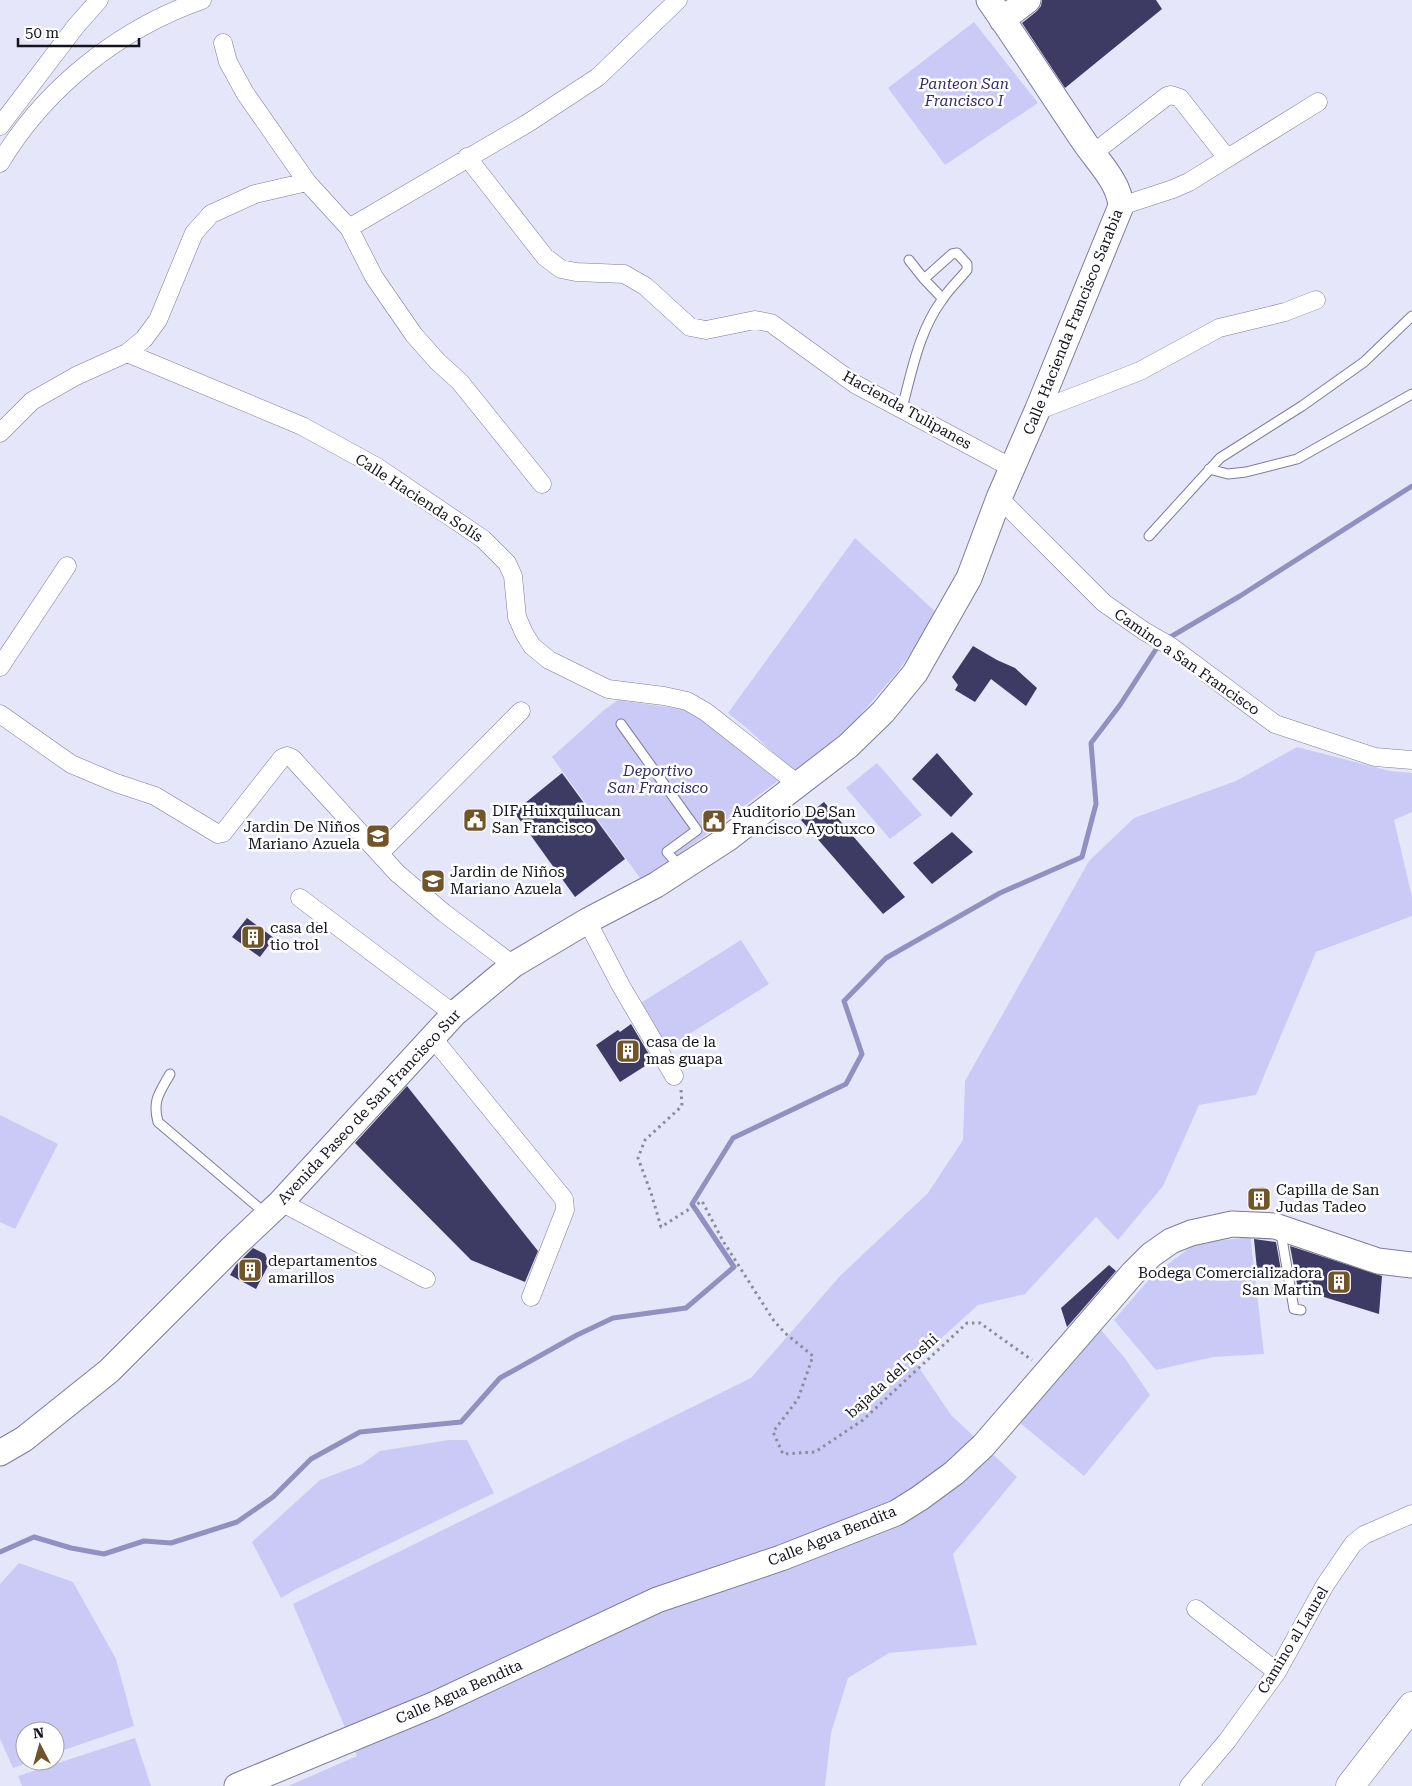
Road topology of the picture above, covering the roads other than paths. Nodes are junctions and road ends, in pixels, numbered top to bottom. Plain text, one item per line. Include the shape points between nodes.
1 (99, 0) edge
2 (202, 0) edge
3 (678, 0) edge
4 (1028, 0) edge
5 (996, 10) edge
6 (223, 43) dead end
7 (1318, 102) dead end
8 (0, 126) edge
9 (1092, 154) junction
10 (467, 157) junction
11 (1227, 158) junction
12 (0, 164) edge
13 (307, 182) junction
14 (1121, 206) junction
15 (349, 228) junction
16 (909, 260) dead end
17 (924, 279) junction
18 (943, 299) junction
19 (1316, 300) dead end
20 (1412, 316) edge
21 (127, 353) junction
22 (1412, 394) edge
23 (902, 408) junction
24 (1037, 411) junction
25 (0, 433) edge
26 (1012, 468) junction
27 (1209, 470) junction
28 (542, 484) dead end
29 (999, 498) junction
30 (1149, 536) dead end
31 (67, 566) dead end
32 (0, 667) edge
33 (521, 711) dead end
34 (0, 714) edge
35 (620, 724) dead end
36 (1412, 760) edge
37 (800, 785) junction
38 (380, 853) junction
39 (681, 869) junction
40 (300, 898) dead end
41 (587, 921) junction
42 (513, 965) junction
43 (454, 1014) junction
44 (432, 1037) junction
45 (170, 1074) dead end
46 (674, 1076) road end
47 (274, 1209) junction
48 (1282, 1239) dead end
49 (1412, 1265) edge
50 (426, 1279) dead end
51 (531, 1297) dead end
52 (1301, 1310) dead end
53 (0, 1454) edge
54 (1412, 1514) edge
55 (1196, 1609) dead end
56 (1277, 1672) junction
57 (1412, 1706) edge
58 (237, 1786) edge
59 (1189, 1786) edge
60 (1350, 1786) edge

1 - 8 street
2 - 12 street via 141,27 86,65 33,117
3 - 10 street via 598,77 528,123
4 - 5 main road
5 - 9 main road, Calle Hacienda Francisco Sarabia
6 - 13 street via 228,62 245,93
7 - 11 street
9 - 11 street via 1171,95 1180,98
9 - 14 main road, Calle Hacienda Francisco Sarabia via 1114,182
10 - 15 street
10 - 23 street, Hacienda Tulipanes via 545,257 561,269 624,274 645,286 690,327 706,330 756,320 771,323 856,384
11 - 14 street via 1189,182
13 - 15 street
13 - 21 street via 255,194 211,214 194,233 158,320 144,339
14 - 24 main road, Calle Hacienda Francisco Sarabia
15 - 28 street via 374,276 414,335 460,382
16 - 17 lane
17 - 18 lane
17 - 18 lane via 957,253 968,270
18 - 23 lane via 921,340
19 - 24 street via 1285,312 1219,328 1140,371
20 - 27 lane via 1364,362 1220,458
21 - 25 street via 32,401
21 - 37 street, Calle Hacienda Solís via 302,426 377,468 483,538 507,563 513,576 518,617 524,633 532,646 549,660 608,689 688,701
22 - 27 lane via 1297,459 1246,472 1228,474
23 - 26 street, Hacienda Tulipanes
24 - 26 main road, Calle Hacienda Francisco Sarabia
26 - 29 main road, Calle Hacienda Francisco Sarabia
27 - 30 lane
29 - 36 street, Camino a San Francisco via 1104,603 1275,724 1374,757
29 - 37 main road, Avenida Paseo de San Francisco Sur via 969,578 915,673 883,712
31 - 32 street
33 - 38 street
34 - 38 street via 71,764 116,784 155,796 218,834 223,833 282,758 292,758
35 - 39 lane via 697,830 667,852
37 - 39 main road, Avenida Paseo de San Francisco Sur
38 - 42 street via 396,874
39 - 41 main road, Avenida Paseo de San Francisco Sur via 656,886
40 - 43 street
41 - 42 main road, Avenida Paseo de San Francisco Sur
41 - 46 street
42 - 43 main road, Avenida Paseo de San Francisco Sur
43 - 44 main road, Avenida Paseo de San Francisco Sur
44 - 47 main road, Avenida Paseo de San Francisco Sur
44 - 51 street via 564,1199 564,1210
45 - 47 lane via 156,1099 158,1122
47 - 50 street
47 - 53 main road, Avenida Paseo de San Francisco Sur via 110,1370 24,1439
48 - 52 lane via 1294,1309
49 - 58 main road, Calle Agua Bendita via 1378,1260 1275,1226 1232,1224 1171,1241 1133,1273 983,1446 954,1473 896,1513 781,1558 657,1600 433,1705
54 - 56 street, Camino al Laurel via 1364,1535 1352,1544 1325,1585
55 - 56 street
56 - 59 street, Camino al Laurel via 1227,1741
57 - 60 main road

